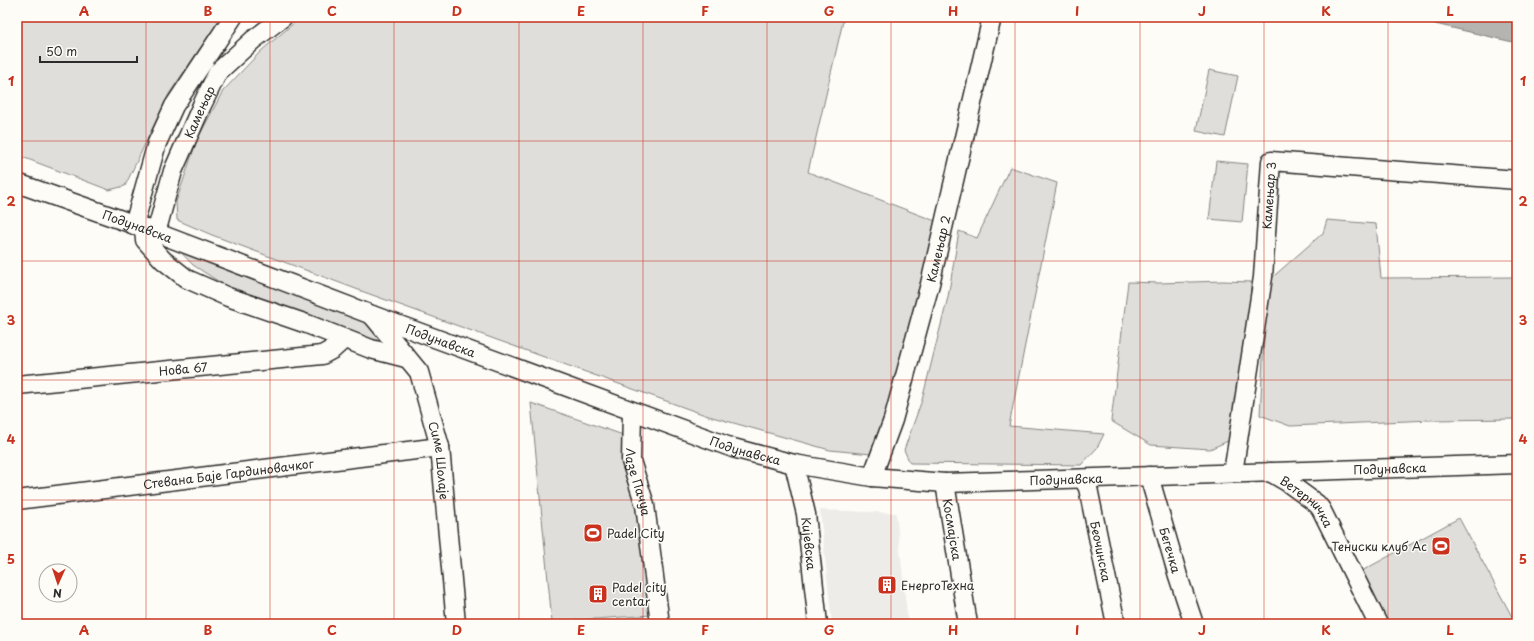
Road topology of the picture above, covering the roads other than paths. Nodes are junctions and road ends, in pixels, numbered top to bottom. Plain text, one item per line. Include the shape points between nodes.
1 (233, 17) edge
2 (283, 17) edge
3 (992, 17) edge
4 (1517, 180) edge
5 (17, 183) edge
6 (145, 228) junction
7 (372, 315) junction
8 (344, 339) junction
9 (406, 358) junction
10 (17, 385) edge
11 (632, 411) junction
12 (440, 447) junction
13 (794, 464) junction
14 (1517, 464) edge
15 (1270, 472) junction
16 (1233, 473) junction
17 (1149, 476) junction
18 (872, 477) junction
19 (1083, 479) junction
20 (945, 483) junction
21 (17, 500) edge
22 (456, 624) edge
23 (660, 624) edge
24 (818, 624) edge
25 (968, 624) edge
26 (1116, 624) edge
27 (1194, 624) edge
28 (1378, 624) edge

1 - 6 street via 174,106 157,143
2 - 6 street, Камењар via 218,72
3 - 18 street, Камењар 2 via 930,284 893,420
4 - 16 street, Камењар 3 via 1271,161 1263,277
5 - 6 street, Подунавска
6 - 7 street, Подунавска
6 - 8 street via 145,240 163,260 187,279 228,297
7 - 9 street, Симе Шолаје
7 - 11 street, Подунавска
8 - 9 street
8 - 10 street, Нова 67 via 322,355
9 - 12 street, Симе Шолаје via 419,372
11 - 13 street, Подунавска via 733,448
11 - 23 street, Лазе Пачуа via 631,461 645,505
12 - 21 street, Стевана Баје Гардиновачког
12 - 22 street, Симе Шолаје
13 - 18 street, Подунавска
13 - 24 street, Кијевска via 806,514
14 - 15 street, Подунавска
15 - 16 street, Подунавска
15 - 28 street, Ветерничка via 1321,509
16 - 17 street, Подунавска
17 - 19 street, Подунавска
17 - 27 street, Бегечка
18 - 20 street, Подунавска
19 - 20 street, Подунавска
19 - 26 street, Беочинска via 1088,488
20 - 25 street, Космајска

